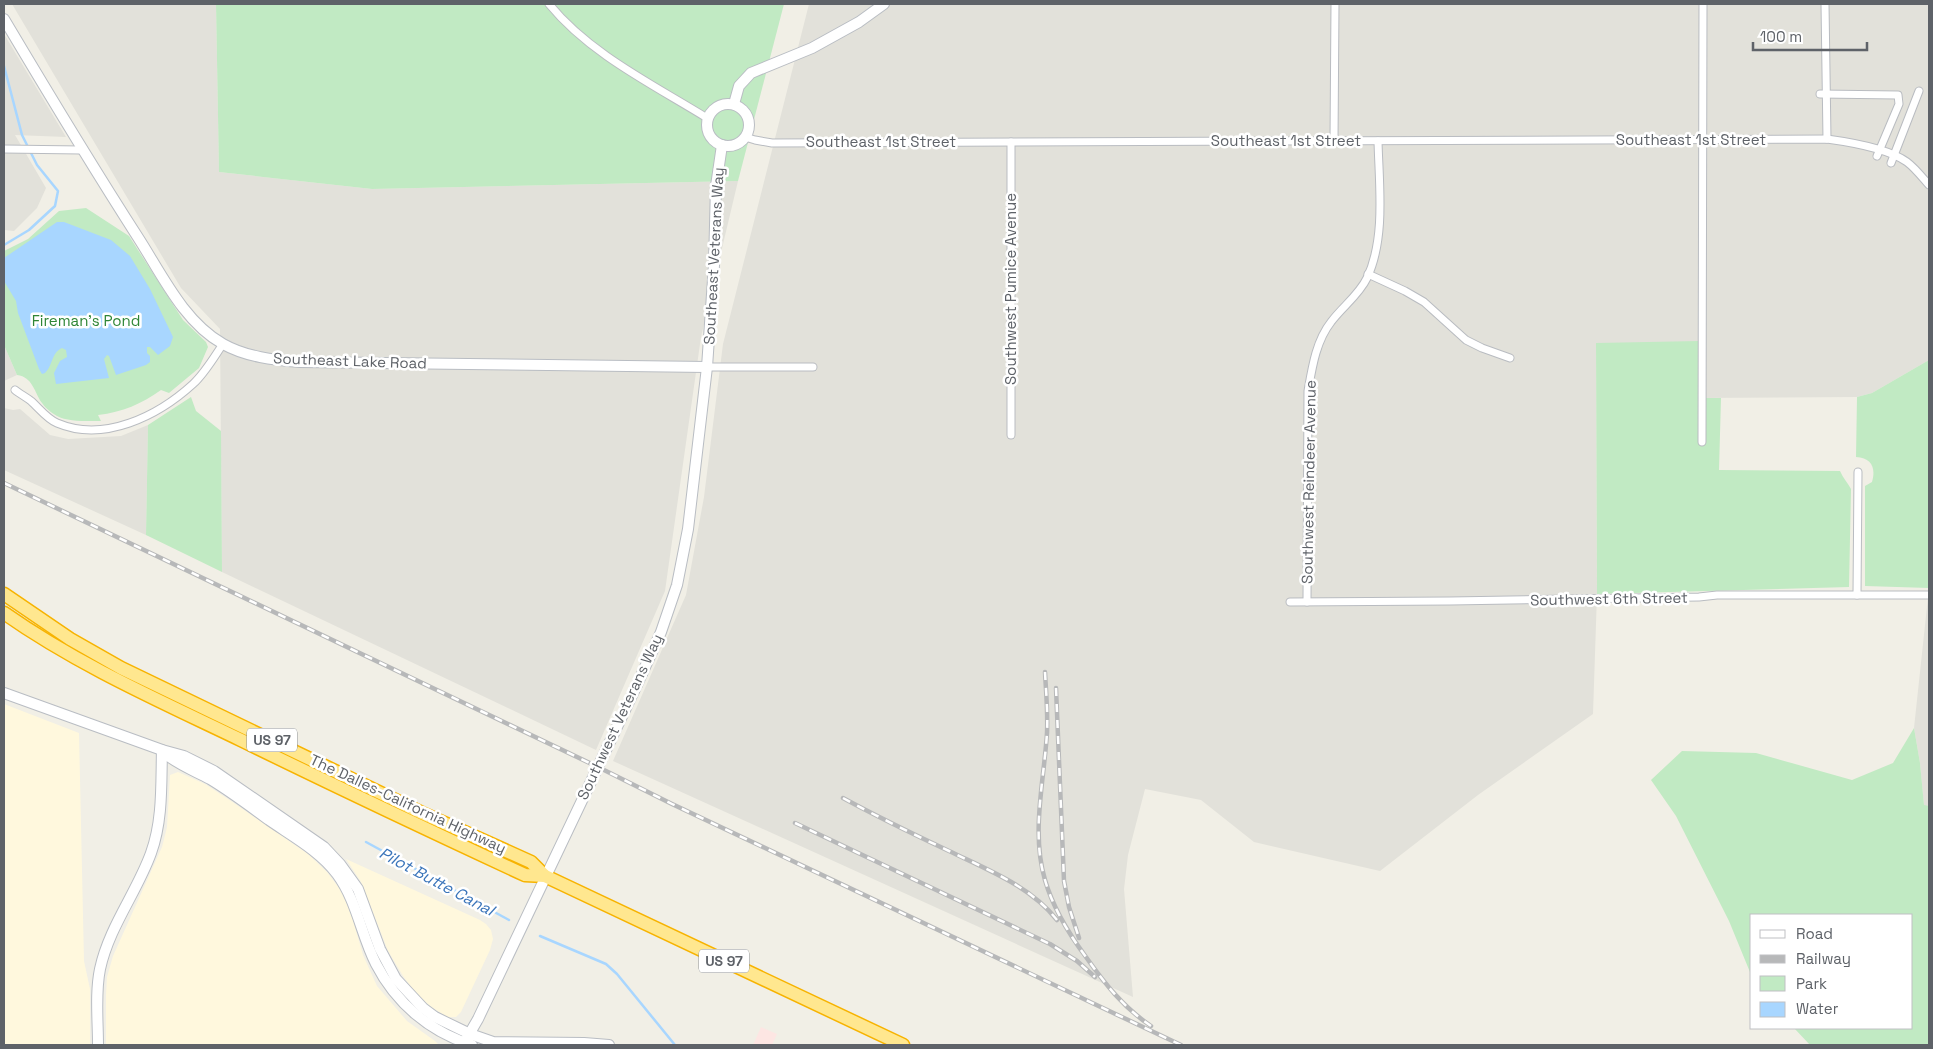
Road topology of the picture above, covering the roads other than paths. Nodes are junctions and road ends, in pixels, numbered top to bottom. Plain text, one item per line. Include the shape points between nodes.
1 (549, 4) edge
2 (884, 4) edge
3 (1335, 4) edge
4 (1703, 4) edge
5 (1825, 4) edge
6 (4, 19) edge
7 (1919, 91) dead end
8 (1820, 94) dead end
9 (734, 104) junction
10 (707, 118) junction
11 (745, 137) junction
12 (1704, 140) junction
13 (1827, 140) junction
14 (1334, 141) junction
15 (1378, 141) junction
16 (1011, 142) junction
17 (722, 145) junction
18 (4, 149) edge
19 (81, 150) junction
20 (1877, 156) dead end
21 (1891, 163) dead end
22 (1929, 185) edge
23 (1368, 274) junction
24 (223, 344) junction
25 (1510, 358) dead end
26 (707, 367) junction
27 (813, 367) dead end
28 (15, 390) dead end
29 (1011, 435) dead end
30 (1702, 442) dead end
31 (1858, 472) dead end
32 (4, 594) edge
33 (1857, 595) junction
34 (1929, 595) edge
35 (1290, 602) dead end
36 (1307, 602) junction
37 (4, 613) edge
38 (4, 693) edge
39 (260, 734) junction
40 (240, 740) junction
41 (162, 750) junction
42 (545, 876) junction
43 (467, 1042) edge
44 (98, 1045) edge
45 (609, 1045) edge
46 (903, 1045) edge

1 - 10 street via 591,46
2 - 9 main road via 812,48 751,73 739,86
3 - 14 street
4 - 12 street
5 - 13 street
6 - 19 main road, Southeast Lake Road
7 - 21 street
8 - 20 street via 1898,95 1899,104
9 - 10 main road via 715,107
9 - 11 main road via 748,118
10 - 17 main road via 711,138
11 - 16 street, Southeast 1st Street via 772,143
11 - 17 main road via 735,145
12 - 13 street, Southeast 1st Street
12 - 15 street, Southeast 1st Street
12 - 30 street
13 - 22 street, Southeast 1st Street via 1853,143 1906,161
14 - 15 street, Southeast 1st Street
14 - 16 street, Southeast 1st Street
15 - 23 street, Southwest Reindeer Avenue via 1379,227
16 - 29 street, Southwest Pumice Avenue
17 - 26 main road, Southeast Veterans Way via 716,194
18 - 19 street
19 - 24 main road, Southeast Lake Road via 188,313
23 - 25 street via 1424,302 1466,340
23 - 36 street, Southwest Reindeer Avenue via 1329,324 1312,365 1308,391
24 - 26 main road, Southeast Lake Road via 247,354 300,362
24 - 28 street via 194,383 169,402 145,417 100,430 76,430 55,422
26 - 27 street, Southeast Lake Road
26 - 42 main road, Southwest Veterans Way via 688,530 677,585 661,632
31 - 33 street
32 - 39 highway, The Dalles-California Highway / US 97 via 70,639 113,663
33 - 34 street, Southwest 6th Street
33 - 36 street, Southwest 6th Street
35 - 36 street, Southwest 6th Street
37 - 40 highway, The Dalles-California Highway / US 97 via 64,652 116,680
38 - 41 main road
39 - 40 highway via 256,740
39 - 42 highway, The Dalles-California Highway / US 97 via 531,862
40 - 42 highway, The Dalles-California Highway / US 97 via 525,875
41 - 43 main road via 184,756 214,771 324,847 358,889 380,949 396,979 423,1008
41 - 44 main road via 161,804 151,853 106,948 100,969
42 - 43 main road, Southwest Veterans Way
42 - 46 highway, The Dalles-California Highway / US 97
43 - 45 main road

